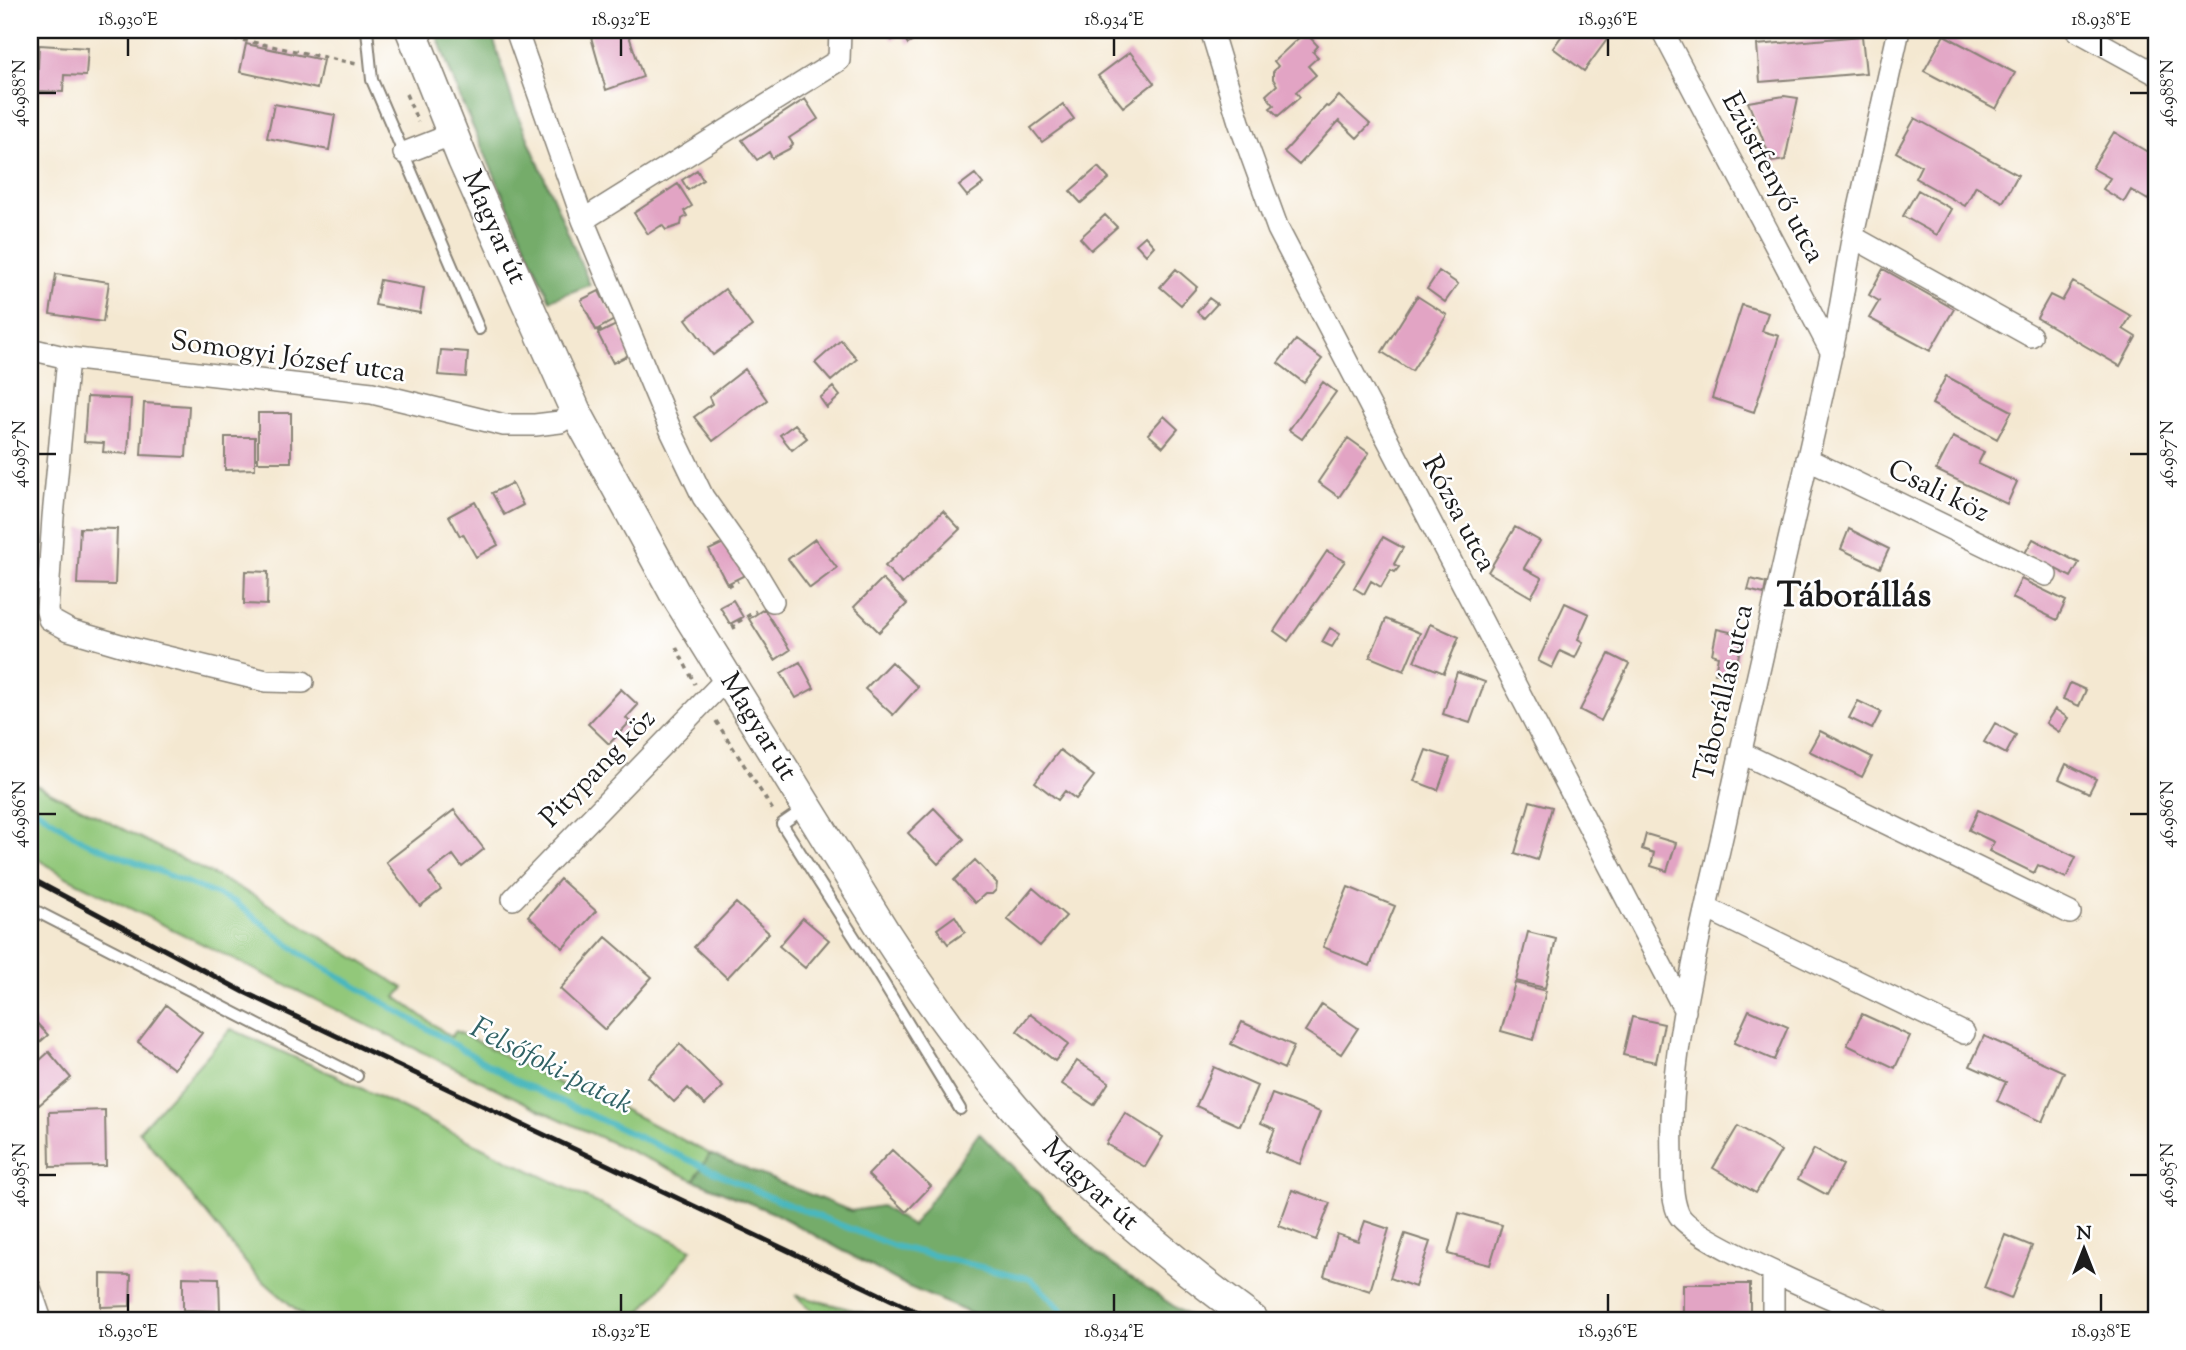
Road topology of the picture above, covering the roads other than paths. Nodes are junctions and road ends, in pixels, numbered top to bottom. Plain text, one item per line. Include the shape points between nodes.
1 (367, 30) edge
2 (411, 30) edge
3 (516, 30) edge
4 (840, 30) edge
5 (1211, 30) edge
6 (1662, 30) edge
7 (1899, 30) edge
8 (2076, 30) edge
9 (2156, 74) edge
10 (453, 134) junction
11 (404, 153) junction
12 (583, 220) junction
13 (1853, 237) junction
14 (479, 330) dead end
15 (2031, 336) dead end
16 (30, 349) edge
17 (1832, 352) junction
18 (68, 358) junction
19 (576, 412) junction
20 (1807, 459) junction
21 (2046, 575) dead end
22 (773, 601) road end
23 (727, 678) junction
24 (303, 682) dead end
25 (1740, 752) junction
26 (805, 808) junction
27 (513, 899) dead end
28 (30, 908) edge
29 (1706, 908) junction
30 (2070, 913) dead end
31 (1685, 1011) junction
32 (1964, 1033) dead end
33 (357, 1076) dead end
34 (960, 1109) dead end
35 (1773, 1272) junction
36 (30, 1288) edge
37 (41, 1320) edge
38 (1253, 1320) edge
39 (1773, 1320) edge
40 (1881, 1320) edge

1 - 11 lane via 372,80
2 - 10 street, Magyar út
3 - 12 street
4 - 12 street via 839,60
5 - 31 street, Rózsa utca via 1278,229
6 - 17 street, Ezüstfenyő utca
7 - 13 street, Táborállás utca
8 - 9 street
10 - 11 street
10 - 19 street, Magyar út
11 - 14 lane
12 - 22 street via 703,497
13 - 15 street
13 - 17 street, Táborállás utca
16 - 18 street, Somogyi József utca
17 - 20 street, Táborállás utca
18 - 19 street, Somogyi József utca via 372,393 504,425 560,422
18 - 24 street via 49,619 69,630 147,652 266,681
19 - 23 street, Magyar út via 674,592
20 - 21 street, Csali köz
20 - 25 street, Táborállás utca
23 - 26 street, Magyar út
23 - 27 street, Pitypang köz
25 - 29 street, Táborállás utca
25 - 30 street
26 - 34 lane via 782,824
26 - 38 street, Magyar út via 909,970 1015,1108 1116,1211
28 - 33 lane
29 - 31 street, Táborállás utca
29 - 32 street
31 - 35 street, Táborállás utca via 1671,1107 1672,1183 1678,1213 1700,1234
35 - 39 street
35 - 40 street, Táborállás utca
36 - 37 street

